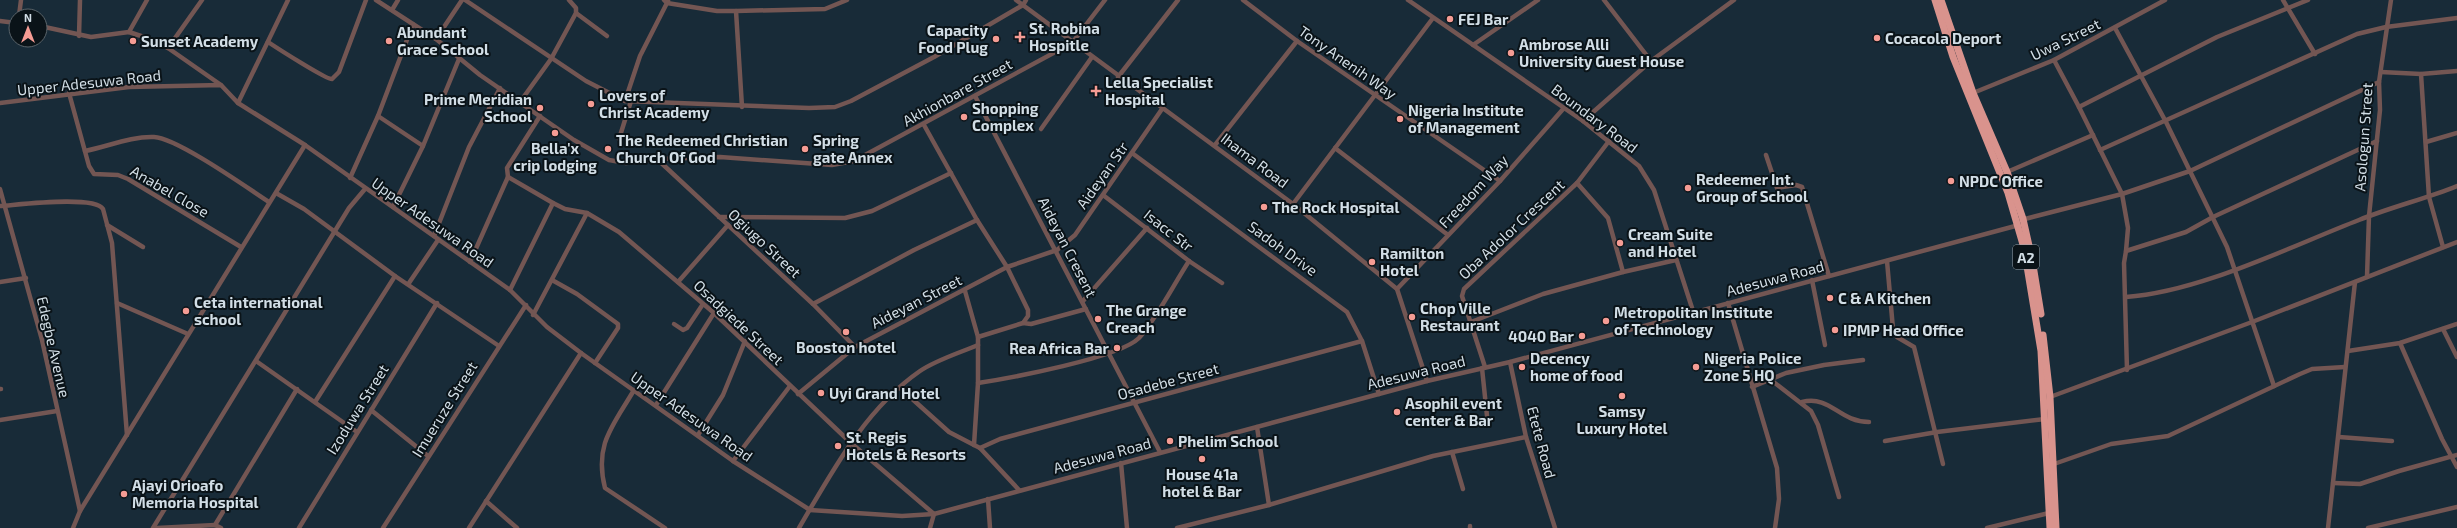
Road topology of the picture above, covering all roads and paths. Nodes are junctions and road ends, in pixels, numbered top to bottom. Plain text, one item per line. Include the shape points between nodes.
1 (80, 0) edge
2 (147, 0) edge
3 (202, 0) edge
4 (288, 0) edge
5 (366, 0) edge
6 (376, 0) edge
7 (398, 0) edge
8 (462, 0) edge
9 (465, 0) edge
10 (569, 0) edge
11 (847, 0) edge
12 (1016, 0) edge
13 (1026, 0) edge
14 (1106, 0) edge
15 (1178, 0) edge
16 (1243, 0) edge
17 (1408, 0) edge
18 (1538, 0) edge
19 (1734, 0) edge
20 (1935, 0) edge
21 (1941, 0) edge
22 (2165, 0) edge
23 (2283, 0) edge
24 (2308, 0) edge
25 (2391, 0) edge
26 (666, 1) edge
27 (1607, 1) edge
28 (1022, 5) junction
29 (2287, 8) junction
30 (392, 10) junction
31 (736, 11) junction
32 (576, 13) junction
33 (1433, 18) junction
34 (2457, 18) edge
35 (413, 24) junction
36 (2386, 27) junction
37 (48, 28) edge
38 (2115, 28) junction
39 (128, 32) junction
40 (79, 36) junction
41 (607, 36) dead end
42 (436, 39) junction
43 (268, 42) junction
44 (1296, 42) junction
45 (1072, 43) junction
46 (1473, 45) junction
47 (168, 48) junction
48 (2315, 54) junction
49 (1092, 57) junction
50 (459, 59) junction
51 (551, 59) junction
52 (2054, 60) junction
53 (1651, 62) junction
54 (2457, 71) edge
55 (2381, 72) junction
56 (2141, 74) junction
57 (2421, 74) junction
58 (1118, 77) junction
59 (2378, 82) junction
60 (221, 85) junction
61 (500, 88) junction
62 (69, 93) junction
63 (1973, 93) junction
64 (975, 96) junction
65 (1375, 96) junction
66 (625, 101) junction
67 (520, 102) junction
68 (631, 102) junction
69 (0, 103) edge
70 (238, 103) junction
71 (742, 107) junction
72 (2079, 107) junction
73 (1564, 108) junction
74 (1162, 109) junction
75 (378, 116) junction
76 (540, 116) junction
77 (1583, 121) junction
78 (2166, 122) junction
79 (924, 125) junction
80 (1042, 129) dead end
81 (2457, 133) edge
82 (2093, 135) junction
83 (619, 139) dead end
84 (1608, 141) junction
85 (2377, 142) junction
86 (2426, 142) junction
87 (305, 145) junction
88 (1215, 145) junction
89 (423, 146) junction
90 (1335, 148) junction
91 (2100, 150) junction
92 (84, 151) junction
93 (1132, 153) junction
94 (1766, 155) dead end
95 (657, 160) junction
96 (2190, 171) junction
97 (2007, 172) junction
98 (951, 173) junction
99 (508, 177) junction
100 (350, 178) junction
101 (1500, 181) junction
102 (1577, 183) junction
103 (2457, 186) edge
104 (0, 189) edge
105 (365, 189) junction
106 (276, 193) junction
107 (2122, 194) junction
108 (1103, 195) junction
109 (2429, 197) junction
110 (269, 202) junction
111 (553, 203) junction
112 (1293, 204) junction
113 (2, 206) edge
114 (393, 207) junction
115 (586, 213) junction
116 (2369, 216) junction
117 (719, 217) junction
118 (2213, 217) junction
119 (977, 220) junction
120 (2020, 223) junction
121 (108, 225) junction
122 (728, 225) junction
123 (1147, 228) junction
124 (335, 232) junction
125 (1448, 235) junction
126 (434, 236) junction
127 (438, 240) junction
128 (2457, 242) edge
129 (143, 247) dead end
130 (241, 247) junction
131 (2443, 247) junction
132 (1057, 250) junction
133 (2126, 251) junction
134 (1676, 260) junction
135 (1189, 261) junction
136 (1887, 261) junction
137 (470, 262) junction
138 (1007, 267) junction
139 (2235, 269) junction
140 (1623, 272) junction
141 (395, 276) junction
142 (1828, 276) junction
143 (2366, 277) junction
144 (26, 278) junction
145 (552, 280) junction
146 (1812, 280) junction
147 (0, 282) edge
148 (678, 282) junction
149 (1222, 282) dead end
150 (2355, 282) junction
151 (409, 283) junction
152 (1397, 289) junction
153 (510, 290) junction
154 (965, 290) junction
155 (2126, 297) junction
156 (1083, 301) junction
157 (117, 303) junction
158 (437, 303) junction
159 (1728, 303) junction
160 (526, 304) junction
161 (703, 304) junction
162 (813, 304) junction
163 (1086, 309) junction
164 (1693, 311) junction
165 (714, 313) junction
166 (533, 315) junction
167 (1471, 322) junction
168 (2252, 322) junction
169 (1023, 323) junction
170 (674, 324) dead end
171 (2457, 324) edge
172 (2443, 329) junction
173 (188, 334) junction
174 (978, 338) junction
175 (745, 341) junction
176 (1362, 341) junction
177 (2400, 343) junction
178 (978, 345) junction
179 (1825, 345) dead end
180 (498, 346) junction
181 (855, 347) junction
182 (1110, 352) junction
183 (2348, 352) junction
184 (581, 353) junction
185 (2457, 356) edge
186 (1863, 360) dead end
187 (256, 361) junction
188 (1510, 362) junction
189 (595, 363) junction
190 (1483, 367) junction
191 (2345, 367) junction
192 (2127, 370) junction
193 (1427, 380) junction
194 (1771, 380) junction
195 (978, 383) junction
196 (790, 386) junction
197 (2274, 386) junction
198 (1752, 387) junction
199 (900, 388) junction
200 (297, 389) junction
201 (634, 390) junction
202 (798, 394) junction
203 (1379, 394) junction
204 (2050, 397) junction
205 (315, 402) junction
206 (1802, 402) junction
207 (1135, 403) junction
208 (656, 405) junction
209 (371, 410) junction
210 (57, 411) junction
211 (1487, 416) dead end
212 (2045, 419) junction
213 (0, 420) edge
214 (1869, 422) dead end
215 (1257, 427) junction
216 (358, 432) junction
217 (1937, 432) junction
218 (127, 435) junction
219 (698, 435) junction
220 (1526, 437) junction
221 (2339, 437) junction
222 (2392, 441) dead end
223 (1885, 442) dead end
224 (851, 443) junction
225 (974, 445) junction
226 (980, 448) junction
227 (1160, 452) junction
228 (1452, 452) junction
229 (428, 456) junction
230 (2455, 456) edge
231 (733, 461) junction
232 (1121, 463) junction
233 (1943, 464) dead end
234 (2054, 464) junction
235 (2457, 467) edge
236 (2333, 483) junction
237 (1463, 489) dead end
238 (1019, 490) junction
239 (1839, 497) dead end
240 (988, 499) junction
241 (486, 502) junction
242 (1269, 505) junction
243 (2457, 507) edge
244 (810, 510) junction
245 (80, 511) junction
246 (2049, 513) junction
247 (934, 514) junction
248 (215, 525) junction
249 (73, 528) edge
250 (153, 528) edge
251 (157, 528) edge
252 (221, 528) edge
253 (299, 528) edge
254 (383, 528) edge
255 (469, 528) edge
256 (517, 528) edge
257 (666, 528) edge
258 (799, 528) edge
259 (930, 528) edge
260 (990, 528) edge
261 (1127, 528) edge
262 (1177, 528) edge
263 (1555, 528) edge
264 (1775, 528) edge
265 (1987, 528) edge
266 (2050, 528) edge
267 (2056, 528) edge
268 (2328, 528) edge
269 (2372, 528) edge

1 - 40 street
2 - 39 street
3 - 47 street
4 - 43 street
5 - 43 street via 339,72 332,79 325,79 306,64
6 - 30 street, Akhionbare Street
7 - 30 street
8 - 42 street
9 - 51 street
10 - 32 street via 576,8
11 - 31 street via 825,9
12 - 28 street, Ihama Road
13 - 28 street
14 - 45 street
15 - 58 street
16 - 44 street, Tony Anenih Way
17 - 33 street, Boundary Road
18 - 46 street
19 - 53 street
20 - 120 highway, A2 via 1953,57
21 - 63 highway, A2
22 - 38 street, Uwa Street
23 - 29 street
24 - 29 street
25 - 36 street, Asologun Street
26 - 31 street via 717,11
26 - 66 street via 640,56
27 - 53 street
28 - 45 street, Ihama Road
28 - 71 street via 934,57 843,105 809,108
29 - 48 street
29 - 56 street via 2217,37
30 - 35 street, Akhionbare Street
31 - 71 street
32 - 41 street
32 - 51 street
33 - 46 street, Boundary Road
33 - 65 street
34 - 36 street
35 - 42 street, Akhionbare Street
35 - 75 street
36 - 48 street via 2357,34
36 - 55 street, Asologun Street
37 - 40 street
38 - 52 street, Uwa Street
38 - 56 street
39 - 40 street
39 - 47 street
42 - 50 street, Akhionbare Street
43 - 70 street
44 - 65 street, Tony Anenih Way
44 - 88 street
45 - 49 street, Ihama Road
45 - 64 street, Akhionbare Street
46 - 73 street, Boundary Road
47 - 60 street
48 - 78 street
49 - 58 street, Ihama Road
49 - 80 street
50 - 61 street, Akhionbare Street
50 - 89 street
51 - 66 street
51 - 67 street
52 - 63 street, Uwa Street
52 - 72 street
53 - 77 street
54 - 57 street
55 - 57 street
55 - 59 street, Asologun Street
56 - 72 street
56 - 78 street
57 - 86 street
58 - 74 street, Ihama Road
59 - 85 street, Asologun Street
59 - 96 street, Adesuwa Road
60 - 62 street, Upper Adesuwa Road via 129,87
60 - 70 street, Upper Adesuwa Road
61 - 67 street, Akhionbare Street
61 - 126 street via 469,147
62 - 69 street, Upper Adesuwa Road
62 - 92 street, Anabel Close
63 - 97 highway, A2
64 - 79 street, Akhionbare Street
64 - 132 street, Aideyan Cresent
65 - 90 street
65 - 101 street, Tony Anenih Way
66 - 68 street
67 - 76 street, Akhionbare Street
68 - 71 street
68 - 83 street
70 - 87 street, Upper Adesuwa Road
72 - 82 street
73 - 77 street, Boundary Road
73 - 101 street, Freedom Way
74 - 88 street, Ihama Road
74 - 93 street, Aideyan Str
75 - 89 street
75 - 100 street
76 - 95 street, Akhionbare Street via 609,160 626,163
76 - 99 street via 507,168
77 - 84 street, Boundary Road
78 - 91 street
78 - 96 street
79 - 95 street, Akhionbare Street via 854,161 832,166 720,157
79 - 98 street
81 - 86 street
82 - 91 street
82 - 97 street
84 - 102 street, Oba Adolor Crescent
84 - 134 street, Boundary Road via 1639,166 1651,184
85 - 116 street, Asologun Street
85 - 118 street
86 - 109 street
87 - 100 street, Upper Adesuwa Road
87 - 106 street
88 - 112 street, Ihama Road
89 - 114 street
90 - 112 street
90 - 125 street
91 - 107 street
92 - 110 street via 147,137 164,139 185,149
92 - 130 street, Anabel Close via 94,174 118,175 128,179
93 - 108 street, Aideyan Str
93 - 176 street, Sadoh Drive via 1339,304 1351,317
94 - 142 street via 1777,188 1796,185 1802,187
95 - 117 street, Ogiugo Street
96 - 107 street, Adesuwa Road
96 - 118 street
97 - 120 highway, A2
98 - 117 street via 872,211 845,218
98 - 119 street
99 - 111 street, Osadgiede Street
99 - 137 street
100 - 105 street, Upper Adesuwa Road
101 - 125 street, Freedom Way
102 - 140 street via 1608,218
102 - 167 street, Oba Adolor Crescent via 1464,289 1462,296
103 - 109 street
104 - 113 street, Edegbe Avenue
105 - 114 street, Upper Adesuwa Road
105 - 124 street via 349,208
106 - 110 street
106 - 124 street via 304,209
107 - 120 street, Adesuwa Road
107 - 133 street via 2128,228
108 - 123 street, Isacc Str
108 - 132 street, Aideyan Str via 1075,235
109 - 116 street
109 - 131 street
110 - 130 street
111 - 115 street, Osadgiede Street via 565,209
111 - 153 street
112 - 152 street, Ihama Road
113 - 121 street via 63,202 100,206
113 - 144 street, Edegbe Avenue
114 - 126 street, Upper Adesuwa Road
115 - 145 street
115 - 148 street, Osadgiede Street via 619,232
116 - 139 street
116 - 143 street, Asologun Street
117 - 122 street, Ogiugo Street
118 - 133 street via 2186,232
118 - 139 street
119 - 138 street
119 - 162 street via 914,250
120 - 136 street, Adesuwa Road
120 - 204 highway, A2 via 2039,301
120 - 212 highway, A2 via 2036,310
121 - 129 street
121 - 157 street
122 - 148 street
122 - 162 street, Ogiugo Street
123 - 135 street, Isacc Str
123 - 156 street
124 - 141 street
124 - 187 street
125 - 152 street, Freedom Way
126 - 127 street, Upper Adesuwa Road
127 - 137 street, Upper Adesuwa Road
127 - 151 street
128 - 131 street
130 - 173 street
131 - 143 street
132 - 138 street, Aideyan Street
132 - 156 street, Aideyan Cresent
133 - 155 street
134 - 140 street
134 - 164 street, Boundary Road
135 - 149 street, Isacc Str
135 - 182 street via 1138,338 1124,348
136 - 142 street, Adesuwa Road
136 - 217 street via 1893,329 1897,337 1914,347
137 - 153 street, Upper Adesuwa Road
138 - 154 street, Aideyan Street
138 - 169 street via 1028,310 1028,316
139 - 155 street via 2173,290
139 - 168 street
140 - 167 street via 1543,294
141 - 151 street
141 - 205 street
142 - 146 street, Adesuwa Road
143 - 150 street
144 - 147 street
144 - 210 street, Edegbe Avenue
145 - 166 street
145 - 189 street via 577,294 618,324 618,328
146 - 159 street, Adesuwa Road
146 - 179 street
148 - 161 street, Osadgiede Street
150 - 168 street
150 - 183 street
151 - 158 street
152 - 193 street
153 - 160 street, Upper Adesuwa Road
154 - 174 street
154 - 181 street, Aideyan Street via 906,318
155 - 192 street
156 - 163 street, Aideyan Cresent
157 - 173 street
157 - 218 street
158 - 180 street
158 - 209 street, Izoduwa Street
159 - 164 street, Adesuwa Road
159 - 198 street
160 - 166 street, Upper Adesuwa Road
160 - 180 street, Imueruze Street
161 - 165 street, Osadgiede Street
161 - 170 street via 687,328 683,330
162 - 181 street, Ogiugo Street
163 - 169 street via 1031,324
163 - 182 street, Aideyan Cresent
164 - 188 street, Adesuwa Road
165 - 175 street, Osadgiede Street
165 - 208 street
166 - 184 street, Upper Adesuwa Road
167 - 190 street, Oba Adolor Crescent
168 - 192 street
168 - 197 street
169 - 174 street
171 - 172 street
172 - 177 street
172 - 185 street
173 - 218 street
174 - 178 street
175 - 196 street, Osadgiede Street
175 - 219 street via 723,395
176 - 203 street, Sadoh Drive
176 - 207 street, Osadebe Street
177 - 183 street
177 - 230 street via 2442,439
178 - 195 street
178 - 199 street via 921,371
180 - 229 street, Imueruze Street
181 - 202 street, Aideyan Street
182 - 195 street via 1031,374
182 - 207 street, Aideyan Cresent
183 - 191 street
184 - 189 street, Upper Adesuwa Road
184 - 241 street
186 - 194 street via 1824,364 1786,373
187 - 200 street
187 - 250 street
188 - 190 street, Adesuwa Road
188 - 220 street, Etete Road
189 - 201 street, Upper Adesuwa Road
190 - 193 street, Adesuwa Road
190 - 211 street, Oba Adolor Crescent
191 - 197 street via 2312,369
191 - 221 street
192 - 204 street
193 - 203 street, Adesuwa Road
194 - 198 street
194 - 206 street
195 - 225 street
196 - 202 street, Osadgiede Street
196 - 231 street
197 - 234 street via 2168,436 2111,444
198 - 264 street via 1777,468 1779,499
199 - 224 street
199 - 225 street via 949,432
200 - 205 street
200 - 248 street
201 - 208 street, Upper Adesuwa Road
201 - 257 street via 603,444 600,458 605,488
202 - 224 street, Osadgiede Street
203 - 215 street, Adesuwa Road
204 - 234 highway, A2
205 - 216 street
206 - 214 street via 1811,400 1826,403 1844,417
206 - 239 street via 1818,425
207 - 226 street, Osadebe Street via 1000,439
207 - 227 street, Aideyan Cresent
208 - 219 street, Upper Adesuwa Road
209 - 216 street, Izoduwa Street
209 - 229 street
210 - 213 street
210 - 245 street, Edegbe Avenue
212 - 217 street
212 - 246 highway, A2
215 - 227 street, Adesuwa Road
215 - 242 street
216 - 253 street, Izoduwa Street
217 - 223 street
217 - 233 street
218 - 245 street
219 - 231 street, Upper Adesuwa Road
220 - 228 street
220 - 263 street, Etete Road
221 - 222 street
221 - 236 street
224 - 244 street
224 - 247 street, Osadgiede Street
225 - 226 street
226 - 238 street
227 - 232 street, Adesuwa Road
228 - 237 street
228 - 242 street
229 - 254 street, Imueruze Street
230 - 235 street
230 - 236 street via 2360,484
231 - 244 street, Upper Adesuwa Road
232 - 238 street, Adesuwa Road
232 - 261 street
234 - 267 highway, A2
236 - 268 street
238 - 240 street, Adesuwa Road
240 - 247 street, Adesuwa Road
240 - 260 street
241 - 255 street
241 - 256 street
242 - 262 street
243 - 269 street
244 - 247 street, Adesuwa Road via 902,516
244 - 258 street
245 - 249 street
246 - 265 street
246 - 266 highway, A2
247 - 259 street
248 - 251 street
248 - 252 street

